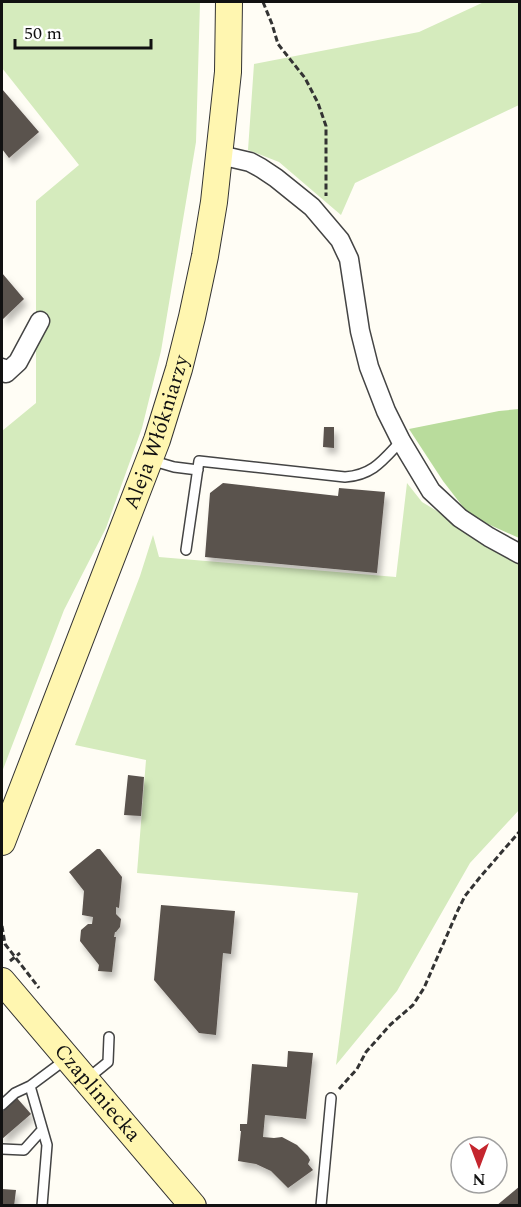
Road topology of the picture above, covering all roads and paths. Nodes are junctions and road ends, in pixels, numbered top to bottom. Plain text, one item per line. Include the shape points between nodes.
1 (229, 2) edge
2 (263, 2) edge
3 (220, 155) junction
4 (327, 223) junction
5 (40, 321) dead end
6 (2, 368) edge
7 (401, 441) junction
8 (150, 460) junction
9 (198, 470) junction
10 (186, 550) dead end
11 (519, 554) edge
12 (20, 793) junction
13 (2, 823) edge
14 (519, 831) edge
15 (2, 842) edge
16 (2, 981) edge
17 (109, 1037) dead end
18 (67, 1058) junction
19 (86, 1080) junction
20 (30, 1086) junction
21 (331, 1098) joint
22 (2, 1105) edge
23 (42, 1130) junction
24 (2, 1149) edge
25 (42, 1206) edge
26 (192, 1206) edge
27 (321, 1206) edge

1 - 3 main road, Aleja Włókniarzy via 228,72
2 - 4 path via 278,44 305,78 326,126
3 - 4 street via 261,168
3 - 8 main road, Aleja Włókniarzy via 192,317
4 - 7 street via 349,259 369,367
5 - 6 street via 13,367 6,373
7 - 9 lane via 373,469 359,476 199,461
7 - 11 street via 431,490 460,518
8 - 9 lane
8 - 12 main road, Aleja Włókniarzy
9 - 10 lane
12 - 13 main road
12 - 15 main road, Aleja Włókniarzy
14 - 21 path via 465,896 413,1005 366,1052 357,1069
16 - 18 main road, Czapliniecka
17 - 19 lane via 108,1062
18 - 19 main road, Czapliniecka
18 - 20 lane
19 - 26 main road, Czapliniecka
20 - 22 lane
20 - 23 lane
21 - 27 lane
23 - 24 lane via 24,1150
23 - 25 lane via 47,1145

